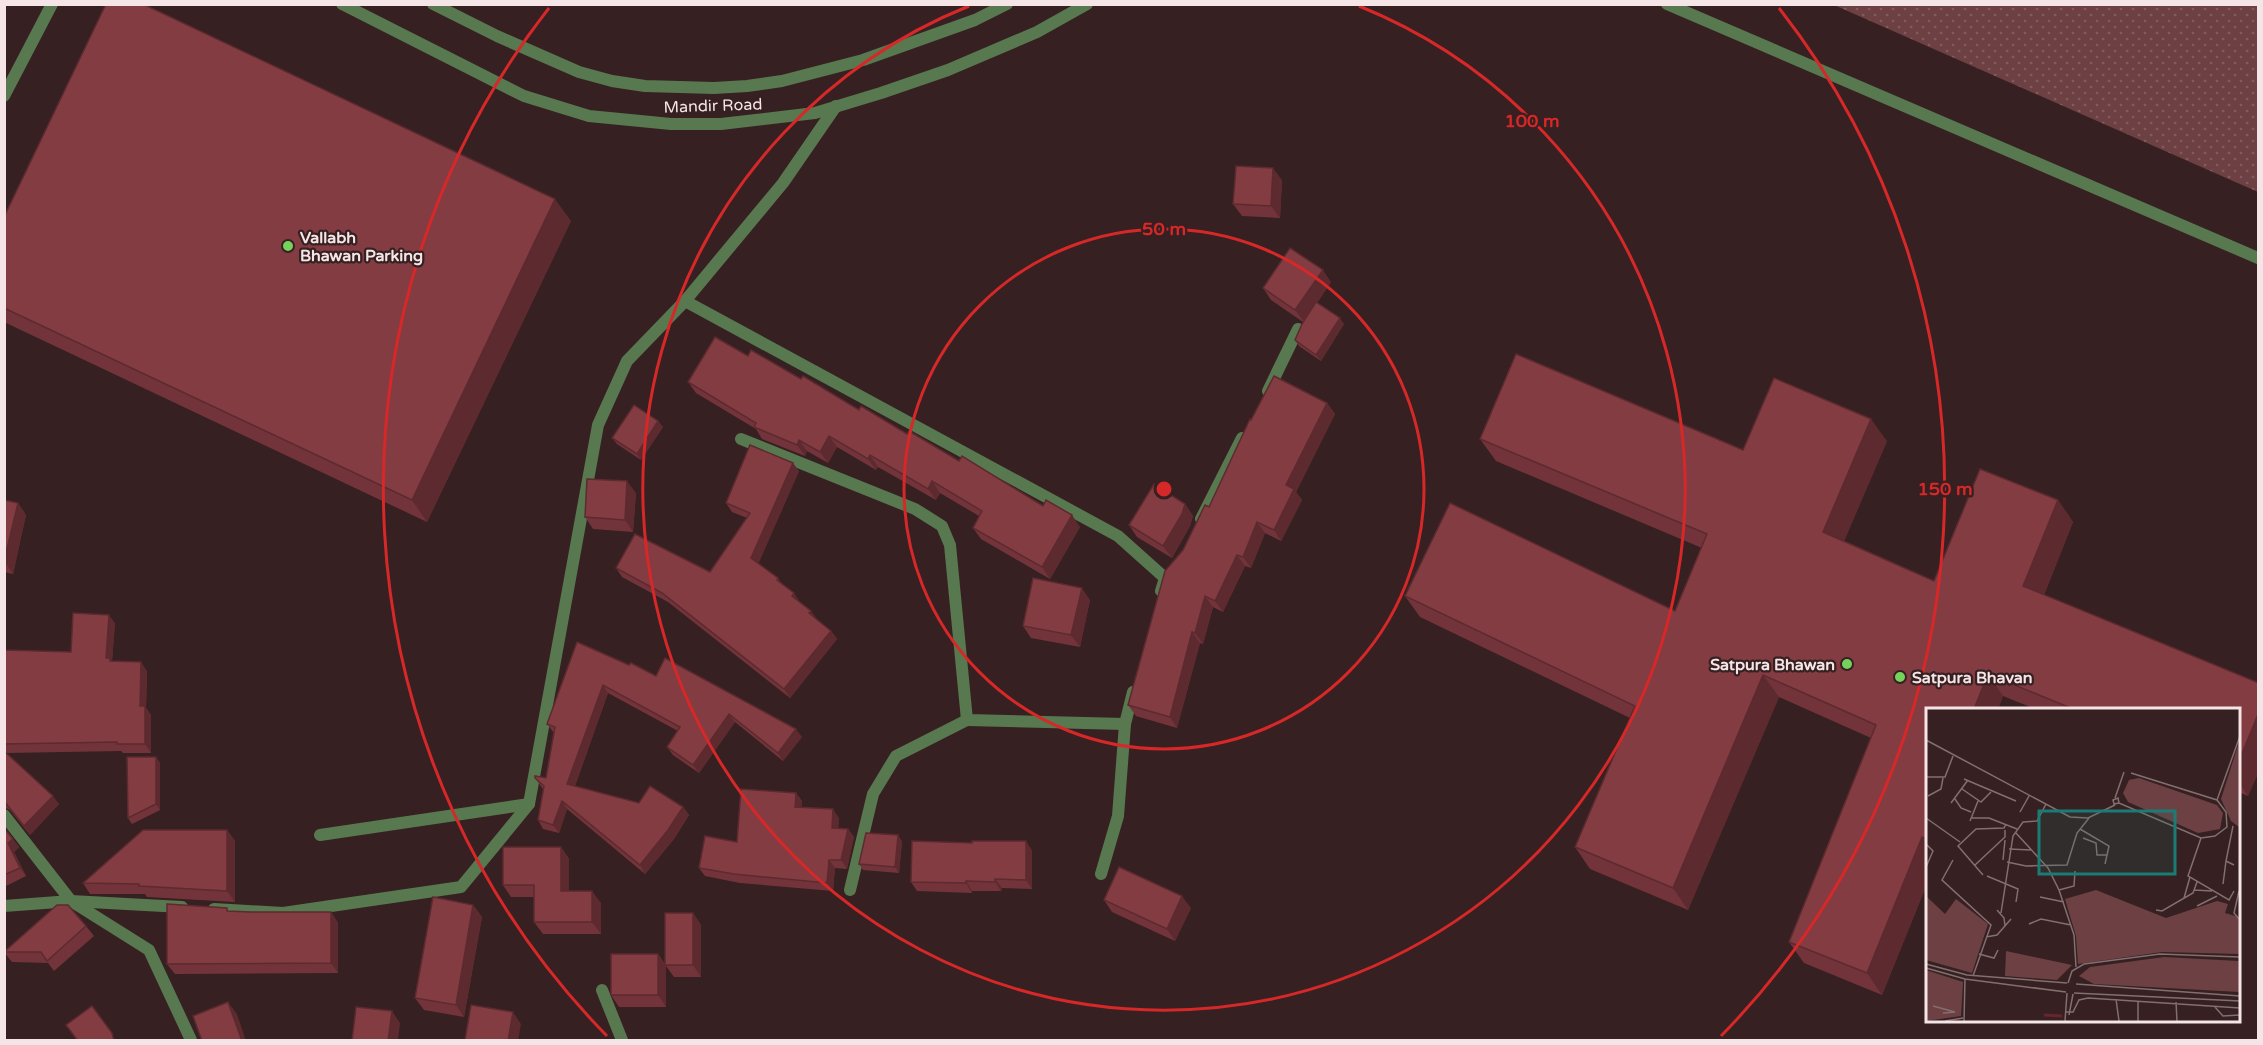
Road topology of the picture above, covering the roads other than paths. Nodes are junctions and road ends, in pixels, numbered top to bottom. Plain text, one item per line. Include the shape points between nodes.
1 (52, 4) edge
2 (342, 4) edge
3 (433, 4) edge
4 (1007, 4) edge
5 (1087, 4) edge
6 (1667, 4) edge
7 (4, 96) edge
8 (836, 106) junction
9 (2259, 258) edge
10 (686, 301) junction
11 (1298, 328) edge
12 (1264, 398) edge
13 (1247, 428) edge
14 (741, 439) dead end
15 (1198, 530) edge
16 (1158, 600) edge
17 (1137, 679) edge
18 (967, 720) junction
19 (1125, 724) junction
20 (529, 804) junction
21 (4, 815) edge
22 (320, 836) dead end
23 (1101, 874) dead end
24 (850, 890) dead end
25 (71, 901) junction
26 (4, 906) edge
27 (602, 990) dead end
28 (191, 1041) edge
29 (622, 1041) edge

1 - 7 street
2 - 8 street, Mandir Road via 524,96 589,116 670,124 721,124 804,115
3 - 4 street, Mandir Road via 579,72 645,86 714,88 782,81 863,60 975,20
5 - 8 street, Mandir Road via 1037,32 948,70
6 - 9 street
8 - 10 street via 783,183
10 - 16 street via 1118,536 1168,574
10 - 20 street via 627,361 598,425
11 - 12 street
13 - 15 street
14 - 18 street via 915,509 942,526 950,545
17 - 19 street
18 - 19 street
18 - 24 street via 896,756 873,794
19 - 23 street via 1118,816
20 - 22 street
20 - 25 street via 461,887 282,913
21 - 25 street
25 - 26 street
25 - 28 street via 149,950
27 - 29 street

